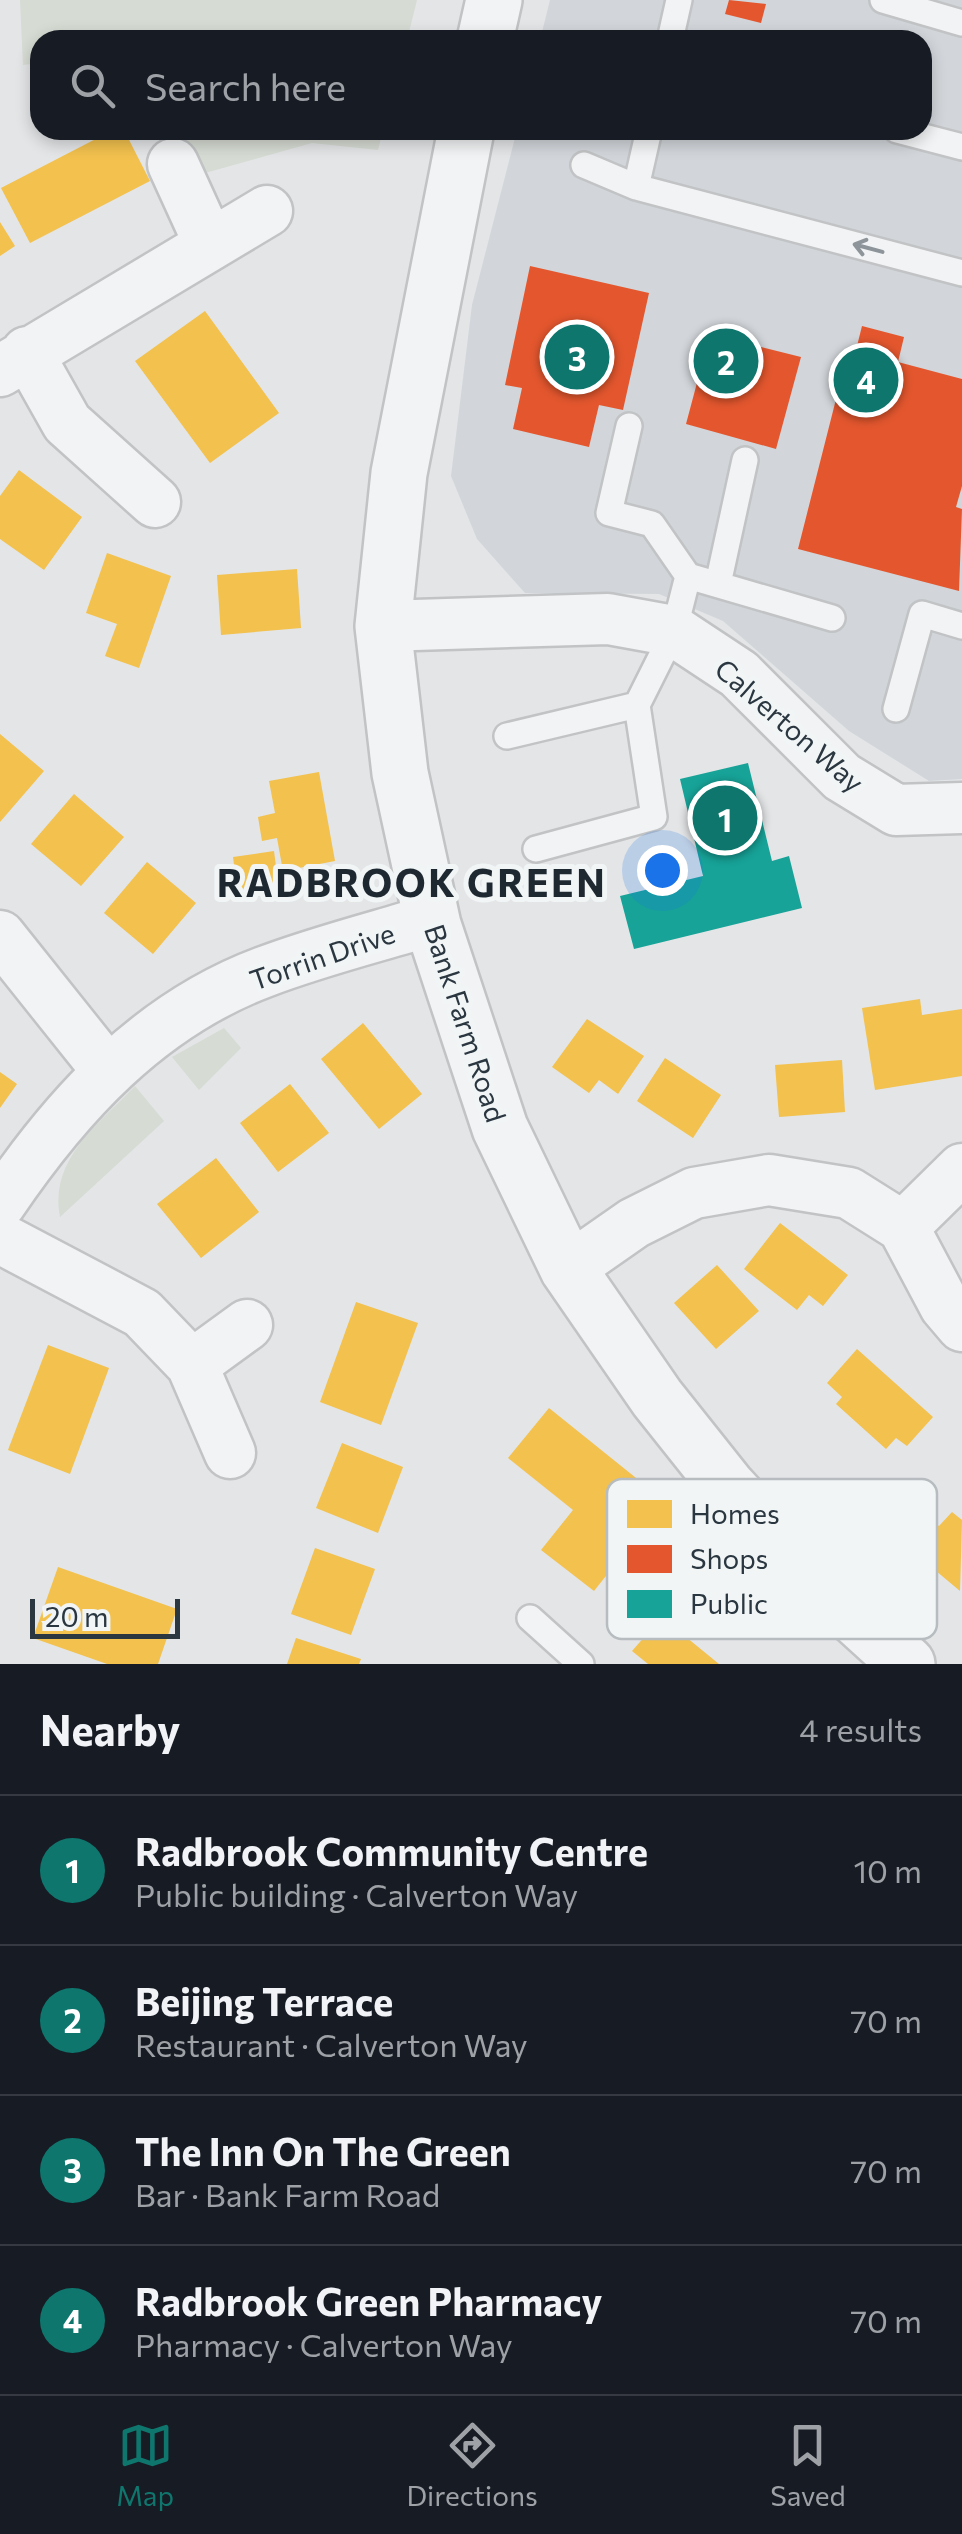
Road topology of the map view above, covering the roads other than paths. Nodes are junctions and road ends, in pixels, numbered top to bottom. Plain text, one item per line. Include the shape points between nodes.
1 (494, 0) edge
2 (679, 0) edge
3 (883, 0) edge
4 (962, 23) edge
5 (487, 30) edge
6 (672, 30) edge
7 (932, 139) edge
8 (464, 140) edge
9 (647, 140) edge
10 (962, 147) edge
11 (173, 164) dead end
12 (584, 165) dead end
13 (636, 188) junction
14 (267, 211) dead end
15 (209, 243) junction
16 (962, 274) edge
17 (13, 362) edge
18 (629, 426) dead end
19 (745, 460) dead end
20 (155, 502) dead end
21 (688, 576) junction
22 (718, 584) junction
23 (832, 618) dead end
24 (383, 626) junction
25 (962, 626) edge
26 (674, 630) junction
27 (636, 705) junction
28 (896, 709) dead end
29 (506, 736) dead end
30 (962, 808) edge
31 (536, 849) dead end
32 (432, 925) junction
33 (0, 936) edge
34 (107, 1070) junction
35 (962, 1169) edge
36 (0, 1204) edge
37 (903, 1227) junction
38 (0, 1238) edge
39 (568, 1269) junction
40 (247, 1325) dead end
41 (962, 1326) edge
42 (192, 1365) junction
43 (230, 1453) dead end
44 (722, 1479) edge
45 (530, 1618) dead end
46 (880, 1639) edge
47 (582, 1664) edge
48 (907, 1664) edge

1 - 5 street
2 - 6 lane
3 - 4 lane
7 - 10 lane
8 - 24 street, Bank Farm Road via 399,473
9 - 13 lane
11 - 15 street
12 - 13 lane
16 -> 13 lane
14 - 15 street
15 - 17 street
17 - 20 street via 67,423
18 - 21 lane via 609,513 652,524
19 - 22 lane
21 - 22 lane
21 - 26 lane
22 - 23 lane
24 - 26 street, Calverton Way via 608,618
24 - 32 street, Bank Farm Road via 400,774
25 - 28 lane via 922,614
26 - 27 lane
26 - 30 street, Calverton Way via 738,674 842,777 896,810
27 - 29 lane
27 - 31 lane via 654,817
32 - 34 street, Torrin Drive via 262,972 184,1012
32 - 39 street, Bank Farm Road via 500,1128
33 - 34 street
34 - 36 street, Torrin Drive via 41,1144
35 - 37 street
37 - 39 street via 849,1194 769,1180 694,1193 634,1223
37 - 41 street
38 - 42 street via 142,1314
39 - 44 street, Bank Farm Road
40 - 42 street
42 - 43 street
45 - 47 lane
46 - 48 street, Bank Farm Road

